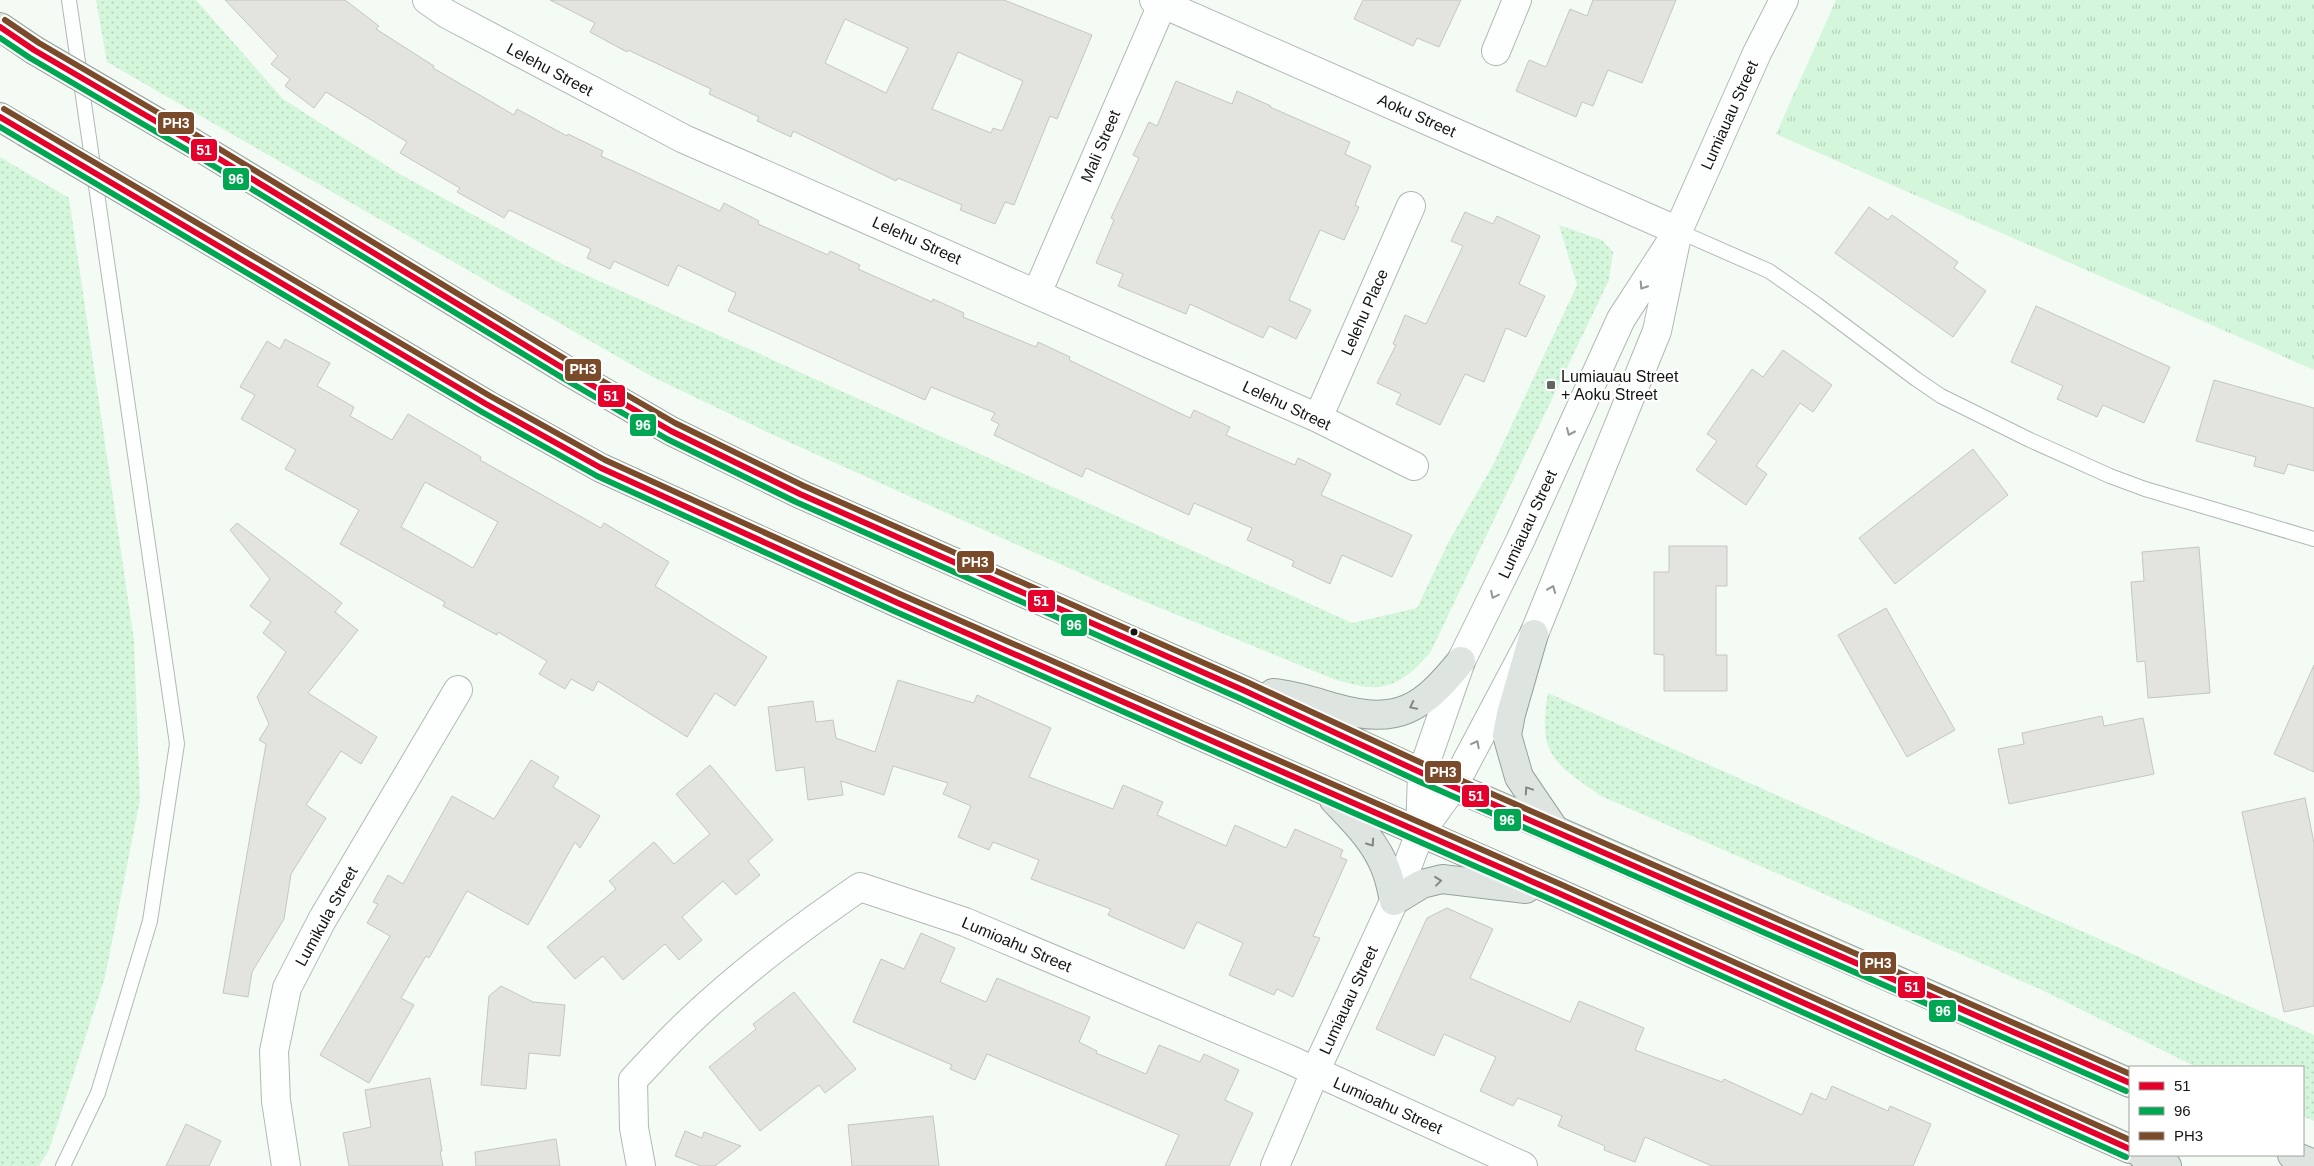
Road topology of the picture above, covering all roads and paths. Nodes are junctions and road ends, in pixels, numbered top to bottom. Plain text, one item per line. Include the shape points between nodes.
1 (69, 0) edge
2 (427, 0) edge
3 (1517, 0) edge
4 (1784, 0) edge
5 (1160, 1) edge
6 (0, 27) edge
7 (1496, 51) dead end
8 (0, 117) edge
9 (1412, 206) dead end
10 (1678, 231) junction
11 (1037, 292) junction
12 (1318, 418) junction
13 (1414, 466) dead end
14 (2314, 539) edge
15 (1534, 634) junction
16 (1461, 661) junction
17 (458, 690) dead end
18 (1243, 690) junction
19 (1422, 774) junction
20 (1453, 787) junction
21 (1328, 793) junction
22 (1555, 830) junction
23 (1420, 833) junction
24 (1556, 892) junction
25 (1394, 901) junction
26 (1315, 1072) junction
27 (2129, 1083) edge
28 (2129, 1150) edge
29 (2144, 1156) edge
30 (2294, 1156) edge
31 (2314, 1164) edge
32 (63, 1166) edge
33 (286, 1166) edge
34 (641, 1166) edge
35 (1275, 1166) edge
36 (1522, 1166) edge
37 (2167, 1166) edge

1 - 32 lane via 178,744 150,921 98,1093
2 - 11 street, Lelehu Street via 447,14 684,139
3 - 7 street
4 - 10 street, Lumiauau Street via 1757,52
5 - 10 street, Aoku Street
5 - 11 street, Mali Street
6 - 18 main road, bridge via 671,431 800,494
8 - 21 main road, bridge via 486,404 601,468
9 - 12 street, Lelehu Place
10 - 14 lane via 1769,272 1928,388 2030,440 2145,489
15 -> 10 street, Lumiauau Street via 1657,330
10 -> 16 street, Lumiauau Street via 1622,319 1520,542
11 - 12 street, Lelehu Street
12 - 13 street, Lelehu Street
20 -> 15 street, Lumiauau Street
22 -> 15 main road via 1519,777 1507,735
16 -> 18 main road via 1439,688 1424,700 1408,709 1379,717 1290,694
16 - 19 street, Lumiauau Street
17 - 33 street, Lumikula Street via 322,920 287,988 274,1051 276,1101
18 - 19 main road
19 - 20 main road
19 - 23 street, Lumiauau Street
20 - 22 main road
20 - 23 street, Lumiauau Street
21 - 23 main road
21 -> 25 main road via 1378,852
22 - 27 main road
23 - 24 main road
23 - 25 street, Lumiauau Street
25 -> 24 main road via 1422,884 1442,879
24 - 28 main road
25 - 26 street, Lumiauau Street
26 - 34 street, Lumioahu Street via 965,922 860,887 749,969 677,1034 633,1080 634,1128
26 - 35 street, Lumiauau Street
26 - 36 street, Lumioahu Street
29 - 37 main road
30 - 31 main road

